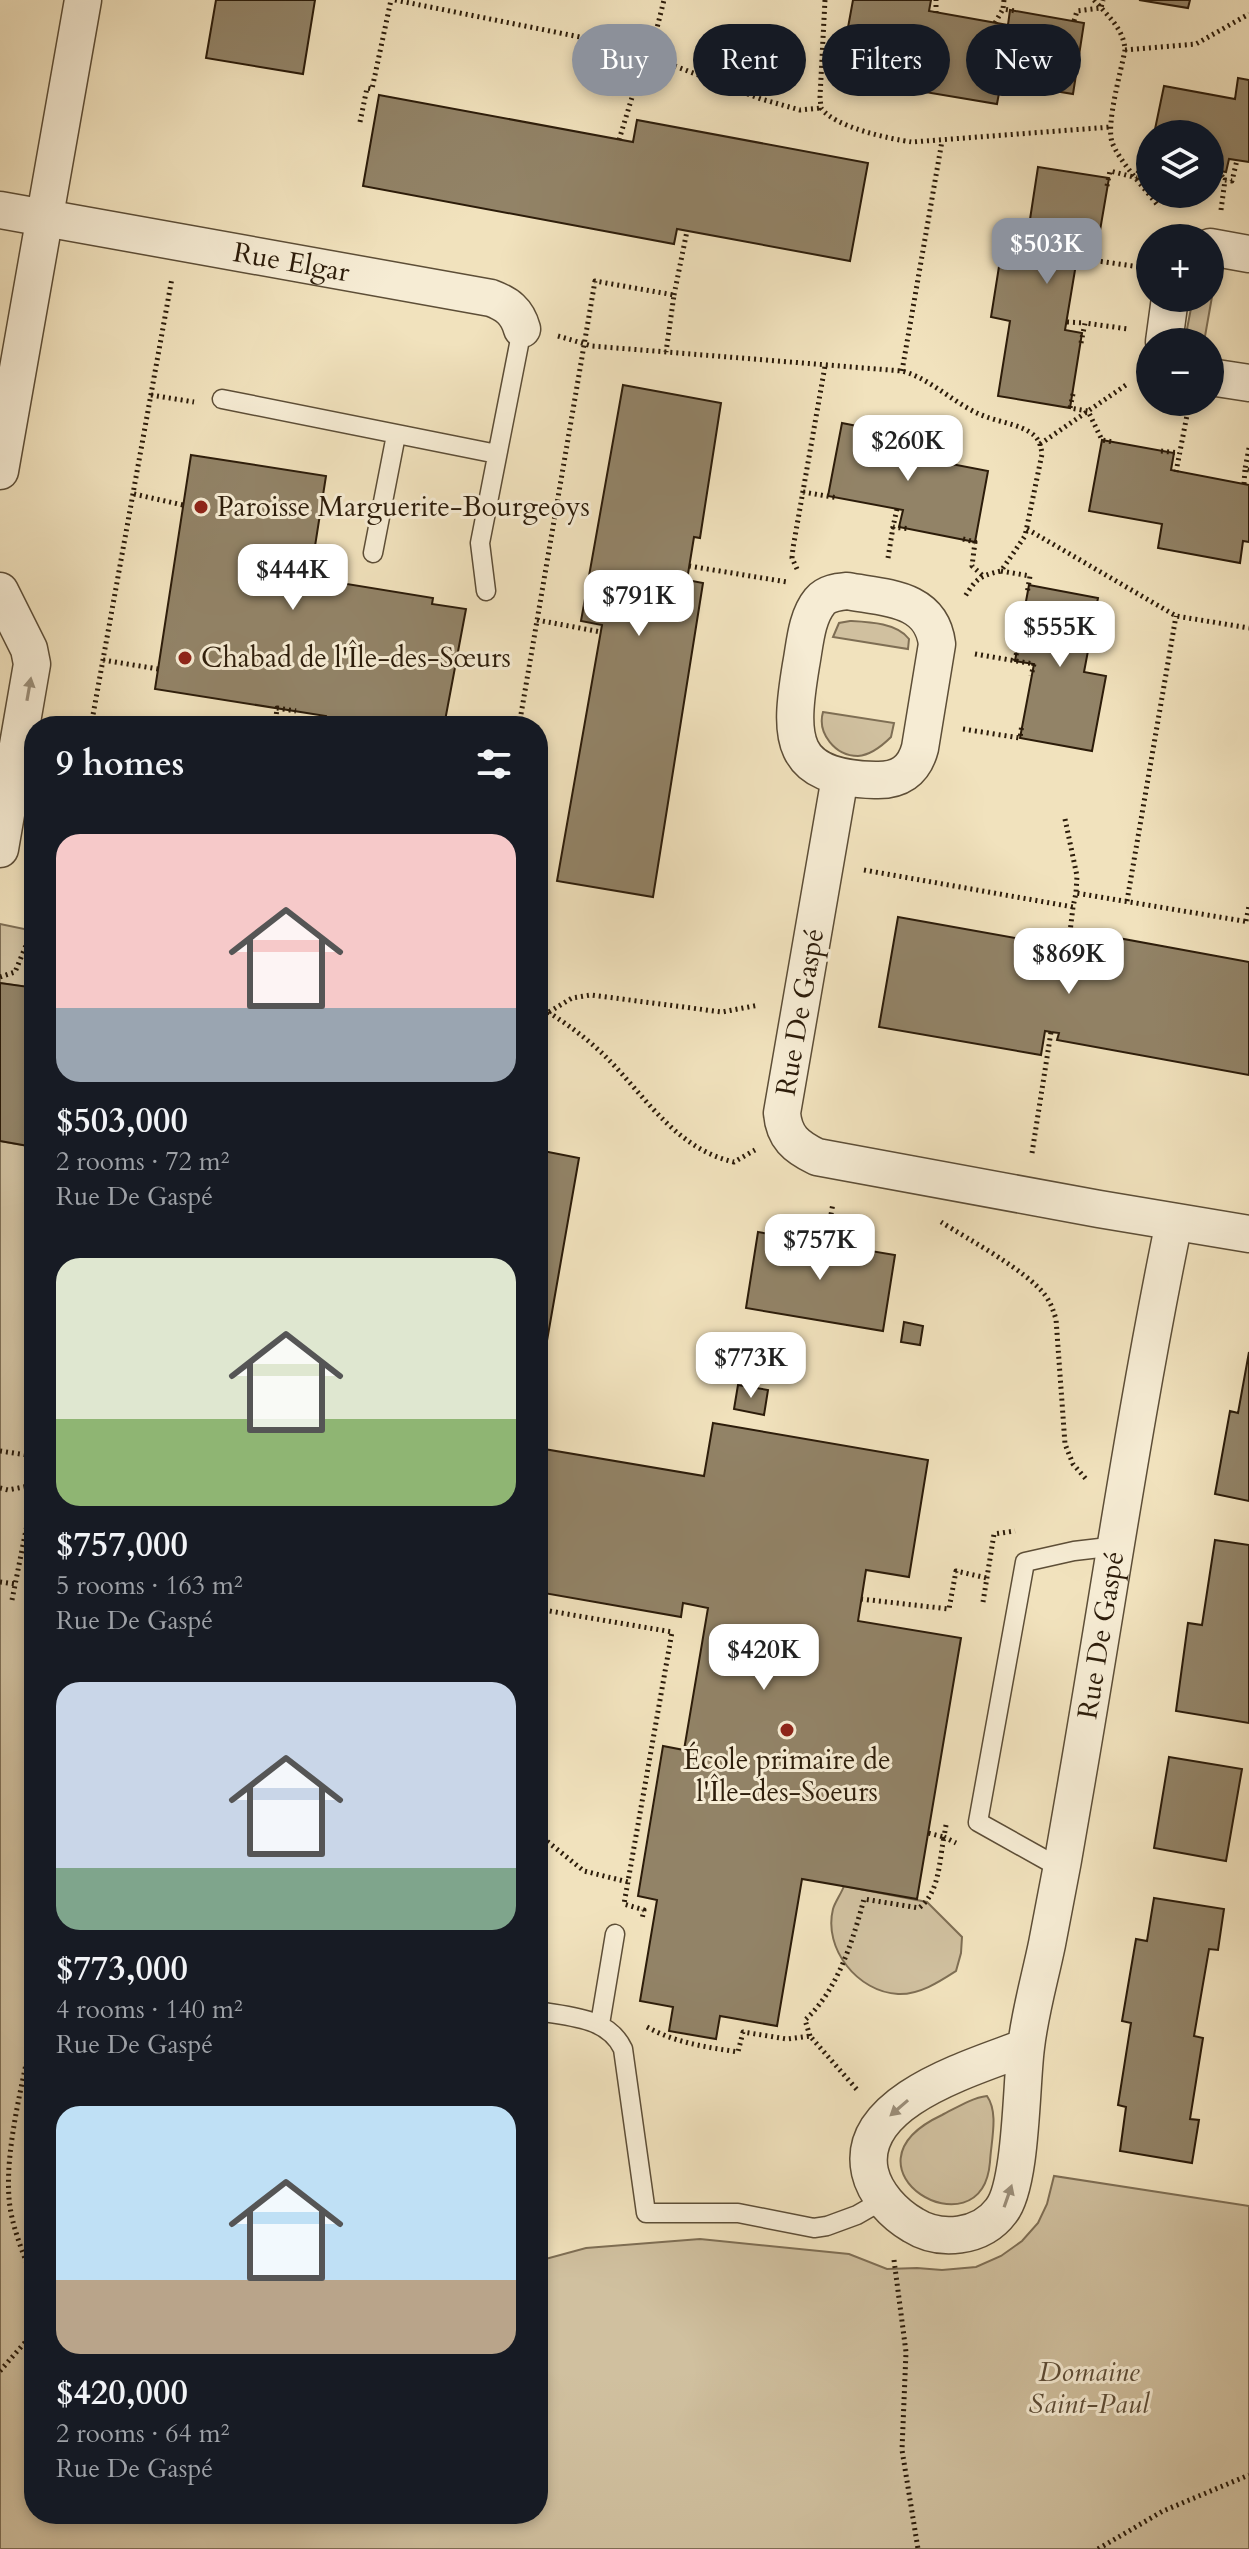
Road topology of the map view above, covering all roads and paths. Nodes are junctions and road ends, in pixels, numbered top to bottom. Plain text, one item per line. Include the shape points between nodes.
1 (83, 0) edge
2 (393, 0) edge
3 (664, 0) edge
4 (825, 0) edge
5 (936, 0) edge
6 (1004, 0) edge
7 (1094, 0) edge
8 (1103, 0) edge
9 (1101, 8) junction
10 (1003, 9) junction
11 (1016, 11) dead end
12 (936, 13) dead end
13 (1249, 14) edge
14 (1074, 21) dead end
15 (995, 23) dead end
16 (658, 24) edge
17 (572, 35) edge
18 (1125, 50) junction
19 (677, 68) edge
20 (634, 96) edge
21 (821, 108) junction
22 (360, 122) dead end
23 (1111, 127) junction
24 (619, 140) dead end
25 (942, 141) junction
26 (1237, 160) dead end
27 (1136, 177) edge
28 (1136, 178) edge
29 (1225, 180) joint
30 (1107, 186) dead end
31 (0, 210) edge
32 (44, 216) junction
33 (1217, 224) edge
34 (687, 231) dead end
35 (1224, 238) edge
36 (1098, 246) dead end
37 (1249, 254) edge
38 (1077, 258) dead end
39 (1095, 261) junction
40 (1136, 266) edge
41 (173, 276) dead end
42 (674, 295) junction
43 (1067, 322) dead end
44 (1085, 323) junction
45 (522, 329) joint
46 (1130, 330) dead end
47 (561, 336) dead end
48 (585, 342) junction
49 (1081, 343) dead end
50 (666, 352) junction
51 (825, 366) junction
52 (902, 371) junction
53 (1224, 379) edge
54 (1249, 383) edge
55 (1126, 385) dead end
56 (1073, 394) dead end
57 (151, 395) junction
58 (214, 402) joint
59 (1088, 411) junction
60 (1187, 416) edge
61 (396, 435) junction
62 (1113, 442) dead end
63 (1040, 444) junction
64 (1249, 448) edge
65 (1161, 451) dead end
66 (1180, 453) junction
67 (497, 454) junction
68 (1247, 469) edge
69 (0, 471) edge
70 (1176, 472) dead end
71 (1244, 484) dead end
72 (803, 492) junction
73 (133, 493) junction
74 (838, 498) dead end
75 (183, 505) dead end
76 (897, 509) dead end
77 (893, 527) junction
78 (910, 529) dead end
79 (1027, 529) junction
80 (963, 539) dead end
81 (373, 553) dead end
82 (689, 566) dead end
83 (797, 570) dead end
84 (886, 570) dead end
85 (1001, 571) junction
86 (982, 575) junction
87 (788, 583) dead end
88 (0, 591) edge
89 (486, 591) dead end
90 (1027, 594) dead end
91 (964, 598) dead end
92 (1176, 616) junction
93 (537, 620) junction
94 (1249, 628) edge
95 (601, 632) dead end
96 (1017, 650) dead end
97 (964, 652) dead end
98 (103, 660) junction
99 (1015, 661) junction
100 (158, 669) dead end
101 (1031, 676) dead end
102 (296, 711) dead end
103 (93, 716) edge
104 (276, 716) edge
105 (521, 716) edge
106 (1022, 724) dead end
107 (951, 727) dead end
108 (840, 777) junction
109 (1065, 819) dead end
110 (0, 849) edge
111 (852, 868) dead end
112 (1076, 893) junction
113 (1127, 901) junction
114 (1249, 906) edge
115 (1073, 907) junction
116 (1248, 921) edge
117 (24, 950) edge
118 (1067, 957) dead end
119 (0, 977) edge
120 (759, 1005) dead end
121 (549, 1012) joint
122 (1051, 1032) dead end
123 (1032, 1153) dead end
124 (734, 1162) dead end
125 (833, 1203) dead end
126 (940, 1221) dead end
127 (1174, 1222) junction
128 (1249, 1234) edge
129 (826, 1244) dead end
130 (0, 1451) edge
131 (24, 1455) edge
132 (1086, 1479) dead end
133 (0, 1488) edge
134 (24, 1489) edge
135 (24, 1539) edge
136 (1117, 1546) junction
137 (987, 1578) dead end
138 (0, 1582) edge
139 (15, 1584) junction
140 (861, 1599) dead end
141 (12, 1600) dead end
142 (548, 1611) edge
143 (928, 1833) dead end
144 (548, 1842) edge
145 (1062, 1869) junction
146 (628, 1882) junction
147 (642, 1922) dead end
148 (615, 1934) dead end
149 (548, 2013) edge
150 (638, 2015) dead end
151 (600, 2024) junction
152 (810, 2036) junction
153 (1026, 2047) junction
154 (24, 2080) edge
155 (863, 2096) dead end
156 (883, 2200) junction
157 (892, 2250) dead end
158 (24, 2255) edge
159 (24, 2344) edge
160 (0, 2371) edge
161 (1249, 2475) edge
162 (918, 2549) edge
163 (1098, 2549) edge

1 - 32 street
2 - 17 path
2 - 22 path
3 - 16 path
4 - 21 path
5 - 12 path
6 - 10 path
7 - 9 path
8 - 9 path
9 - 14 path via 1077,11
9 - 18 path via 1125,39
10 - 11 path
10 - 15 path
13 - 18 path via 1196,44
18 - 23 path
19 - 21 path via 800,110
20 - 24 path
21 - 25 path via 830,118 888,138
23 - 25 path
23 - 27 path via 1112,141
25 - 52 path
26 - 29 path via 1232,181
28 - 30 path via 1110,171
29 - 33 path
31 - 32 street, Rue Elgar
32 - 45 street, Rue Elgar via 491,298 514,311
32 - 69 street
34 - 42 path
35 - 37 street
36 - 39 path
38 - 39 path
39 - 40 path
41 - 57 path
42 - 48 path via 595,281
42 - 50 path
43 - 44 path
44 - 46 path
44 - 49 path
45 - 67 lane
47 - 48 path
48 - 50 path
48 - 93 path
50 - 51 path
51 - 52 path
51 - 72 path
52 - 63 path via 972,410 1029,431
53 - 54 street
55 - 59 path
56 - 59 path via 1070,408
57 - 58 path
57 - 73 path
58 - 61 lane
59 - 62 path via 1102,440
59 - 63 path
60 - 66 path
61 - 67 lane
61 - 81 lane
63 - 79 path via 1040,471
64 - 68 path
65 - 66 path
66 - 70 path
67 - 89 lane via 480,543
68 - 71 path
72 - 74 path
72 - 83 path via 792,558
73 - 75 path
73 - 98 path
76 - 77 path
77 - 78 path
77 - 84 path
79 - 85 path
79 - 92 path
80 - 86 path via 975,542 972,566
82 - 87 path
85 - 86 path
85 - 90 path via 1030,576
86 - 91 path
110 -> 88 street via 32,664
92 - 94 path
92 - 113 path
93 - 95 path
93 - 105 path
96 - 99 path
97 - 99 path
98 - 100 path
98 - 103 path
99 - 101 path via 1034,664
102 - 104 path via 277,708
106 - 107 path via 1020,738
108 - 108 street via 896,778 916,761 937,644 932,625 914,606 847,591 822,598 814,611 794,729 809,762
108 - 127 street, Rue De Gaspé via 782,1113 790,1139 817,1157
109 - 112 path
111 - 115 path
112 - 113 path
112 - 115 path
113 - 116 path
114 - 116 path
115 - 118 path
117 - 119 path via 15,972
120 - 121 path via 722,1012 591,995 572,998
121 - 124 path via 605,1056 688,1143
122 - 123 path
125 - 129 path
126 - 132 path via 1029,1280 1051,1304 1065,1444
127 - 128 street, Rue De Gaspé
127 - 136 street, Rue De Gaspé
130 - 131 path
133 - 134 path
135 - 139 path
136 - 145 street, Rue De Gaspé
136 - 145 lane via 1025,1562 978,1822
137 - 140 path via 956,1571 949,1609
138 - 139 path
139 - 141 path
142 - 146 path via 672,1632
143 - 152 path via 944,1837 927,1902 919,1908 864,1899 849,1954 805,2020
144 - 146 path via 584,1871
145 - 153 street, Rue De Gaspé
146 - 147 path via 624,1904 644,1910
148 - 151 lane
149 - 151 lane
150 - 152 path via 667,2038 738,2052 743,2032 787,2039
151 - 156 lane via 617,2035 623,2049 646,2213 738,2213 814,2228 857,2215
152 - 155 path
153 -> 156 street, Rue De Gaspé via 936,2083 893,2111 870,2150 873,2183
156 -> 153 street, Rue De Gaspé via 911,2224 944,2236 976,2230 1002,2211 1012,2184
154 - 158 path via 8,2167 9,2202
157 - 162 path via 906,2352 902,2450
159 - 160 path
161 - 163 path via 1163,2511

